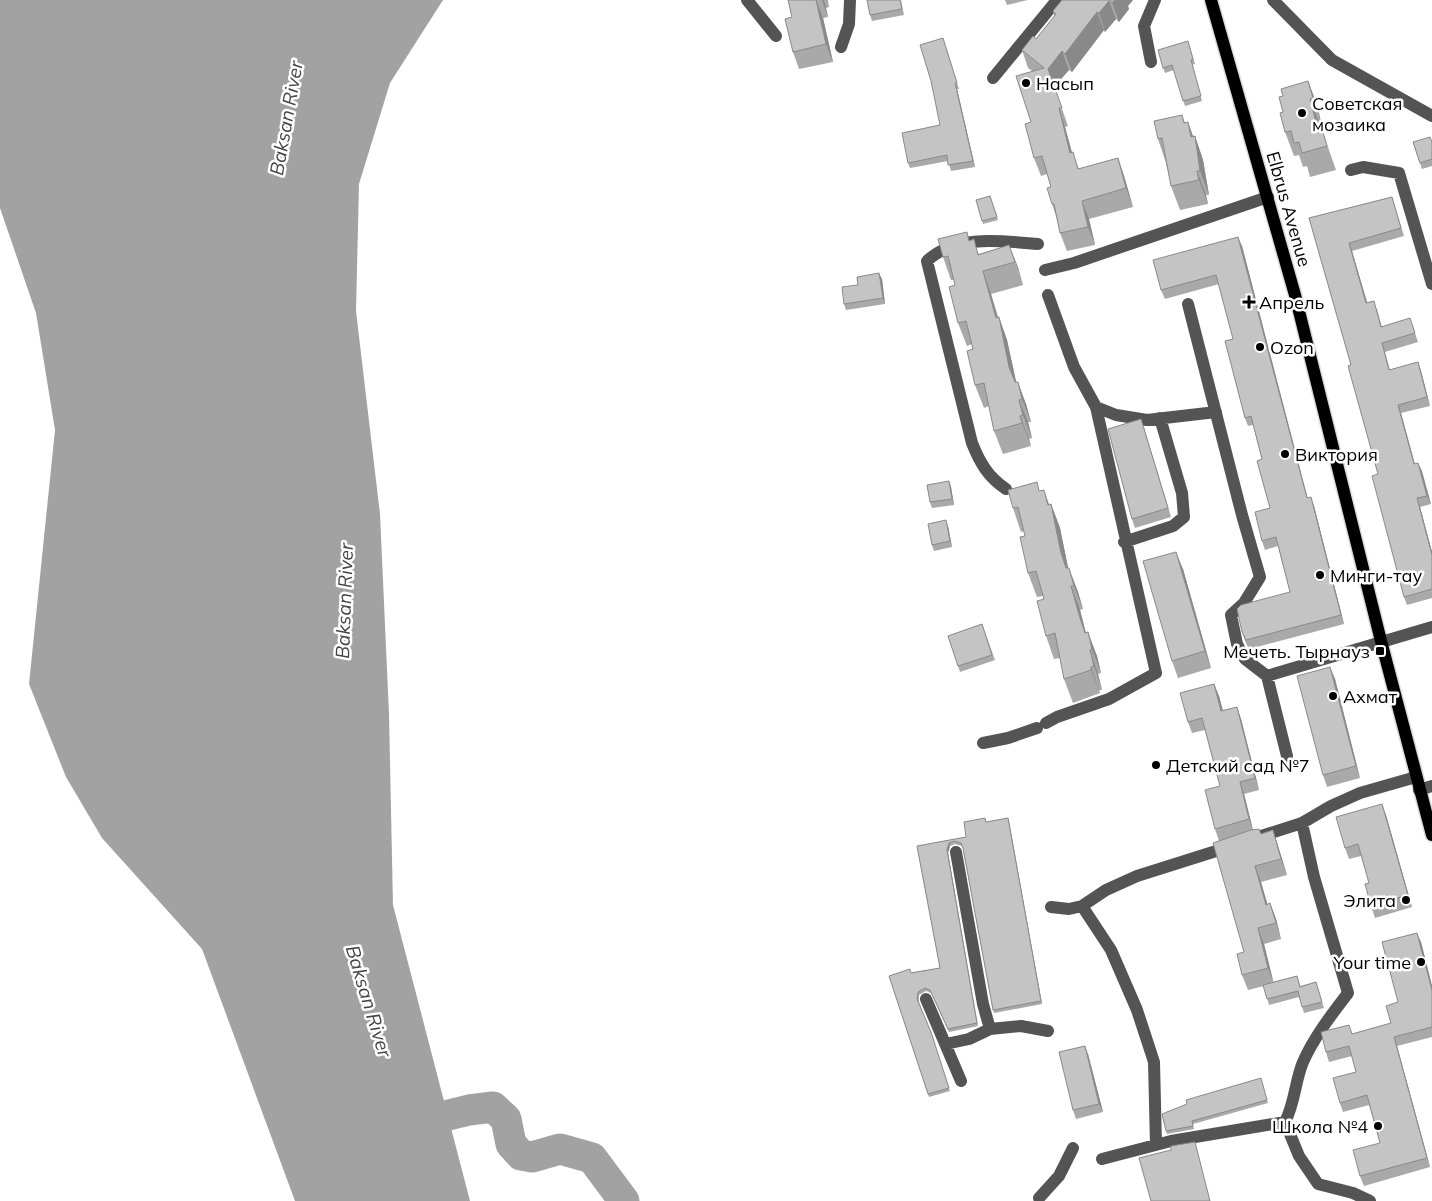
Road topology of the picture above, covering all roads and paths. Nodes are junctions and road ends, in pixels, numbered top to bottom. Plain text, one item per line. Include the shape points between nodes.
1 (747, 0) edge
2 (850, 0) edge
3 (1057, 0) edge
4 (1155, 0) edge
5 (1211, 0) edge
6 (1273, 0) edge
7 (776, 36) dead end
8 (841, 47) dead end
9 (1151, 62) dead end
10 (993, 78) dead end
11 (1432, 116) edge
12 (1351, 170) dead end
13 (1268, 197) junction
14 (1038, 244) dead end
15 (1045, 270) dead end
16 (1432, 284) edge
17 (1048, 296) dead end
18 (1188, 304) dead end
19 (1096, 408) junction
20 (1216, 412) junction
21 (1160, 418) junction
22 (1006, 489) edge
23 (1124, 542) junction
24 (1432, 627) edge
25 (1381, 641) junction
26 (1268, 676) junction
27 (983, 743) dead end
28 (1287, 756) dead end
29 (1418, 784) junction
30 (1432, 786) edge
31 (1302, 823) junction
32 (1432, 835) edge
33 (956, 852) dead end
34 (1082, 906) junction
35 (1051, 907) dead end
36 (926, 999) dead end
37 (990, 1029) junction
38 (1048, 1031) dead end
39 (946, 1044) junction
40 (961, 1081) dead end
41 (1285, 1122) junction
42 (1156, 1145) junction
43 (1073, 1148) dead end
44 (1102, 1159) dead end
45 (1039, 1198) dead end
46 (1370, 1201) edge

1 - 7 street
2 - 8 street via 849,24
3 - 10 street
4 - 9 street via 1144,26
5 - 13 main road, Elbrus Avenue
6 - 11 street via 1332,60
12 - 16 street via 1363,167 1399,173
13 - 15 street
13 - 25 main road, Elbrus Avenue
14 - 22 street via 977,241 936,252 927,261 972,443 981,465 993,481
17 - 19 street via 1074,367
18 - 20 street
19 - 21 street via 1147,420
19 - 23 street
20 - 21 street
20 - 26 street via 1260,577 1244,603 1231,615 1237,644 1245,659
21 - 23 street via 1182,493 1184,517 1173,526
23 - 27 street via 1156,673 1109,699 1008,738
24 - 25 street
25 - 26 street
25 - 29 main road, Elbrus Avenue
26 - 28 street
29 - 30 street
29 - 31 street via 1360,793
29 - 32 main road, Elbrus Avenue
31 - 34 street via 1137,876 1106,890
31 - 41 street via 1314,877 1348,993 1303,1063 1292,1108
33 - 37 street
34 - 35 street via 1069,909
34 - 42 street via 1111,950 1137,1010 1154,1062
36 - 39 street
37 - 38 street via 1022,1026
37 - 39 street via 969,1039
39 - 40 street
41 - 42 street
41 - 46 street via 1299,1156 1318,1184
42 - 44 street
43 - 45 street via 1059,1176

